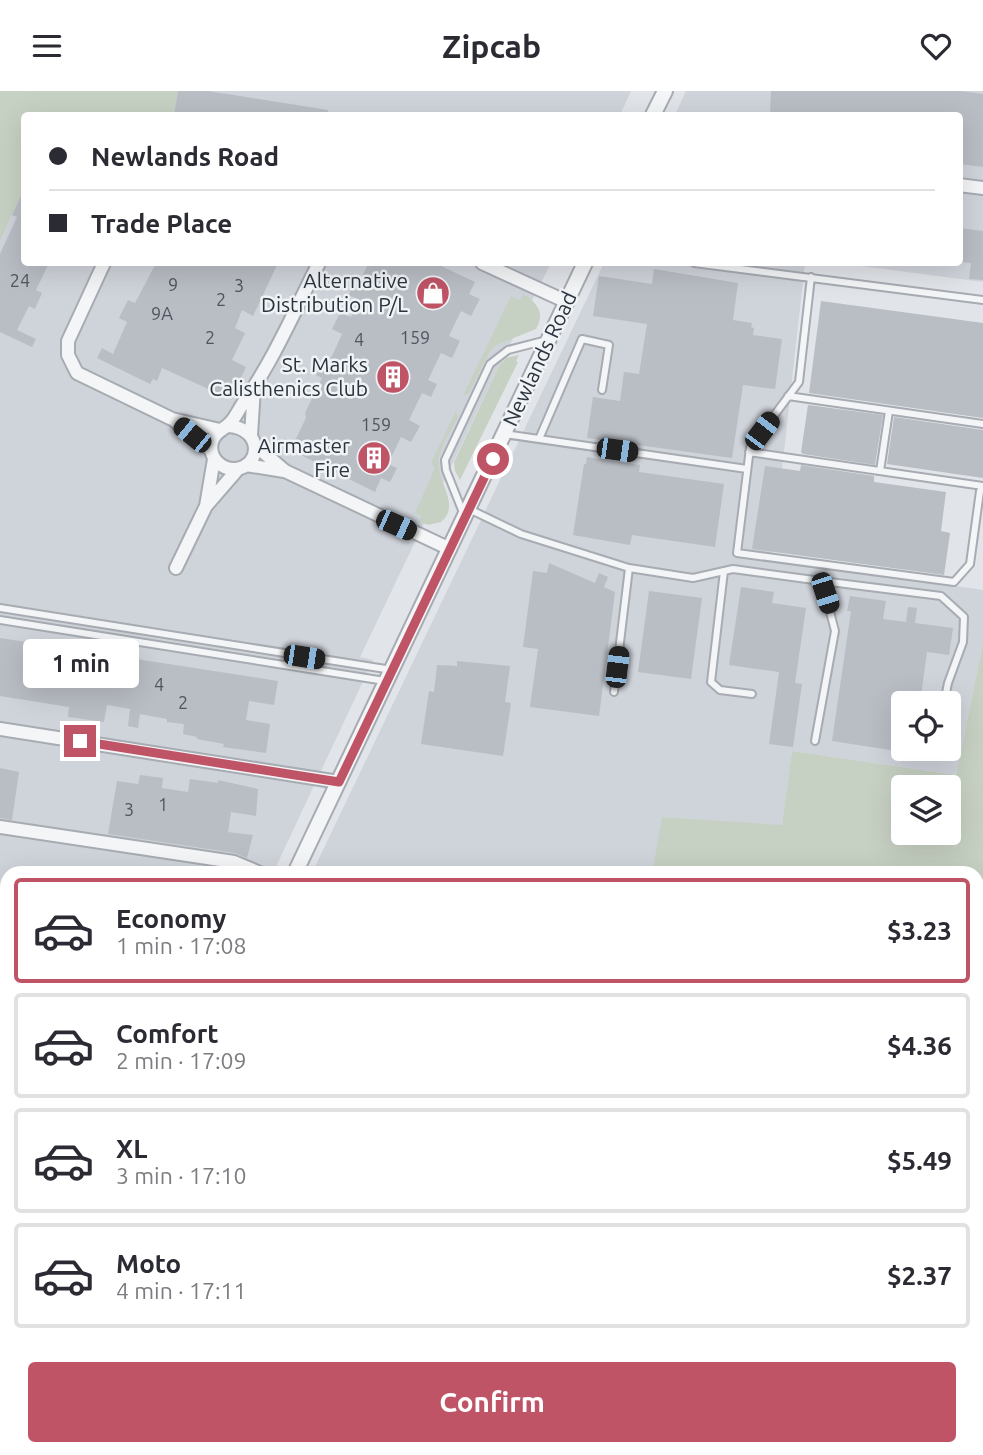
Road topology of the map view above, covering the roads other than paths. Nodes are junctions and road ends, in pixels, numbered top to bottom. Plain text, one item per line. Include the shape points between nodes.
1 (665, 91) edge
2 (654, 112) edge
3 (963, 186) edge
4 (983, 188) edge
5 (103, 266) edge
6 (317, 266) edge
7 (489, 266) edge
8 (584, 266) edge
9 (719, 266) edge
10 (811, 277) junction
11 (983, 300) edge
12 (567, 302) junction
13 (549, 340) junction
14 (254, 388) junction
15 (602, 390) dead end
16 (788, 396) junction
17 (889, 411) junction
18 (172, 419) junction
19 (983, 424) edge
20 (224, 428) junction
21 (504, 434) junction
22 (539, 439) junction
23 (253, 440) junction
24 (749, 452) junction
25 (213, 455) junction
26 (242, 467) junction
27 (747, 469) junction
28 (285, 471) junction
29 (880, 471) junction
30 (983, 487) edge
31 (206, 506) junction
32 (467, 513) junction
33 (450, 549) junction
34 (176, 568) dead end
35 (629, 568) junction
36 (724, 572) junction
37 (814, 580) junction
38 (0, 608) edge
39 (0, 620) edge
40 (390, 676) junction
41 (946, 691) edge
42 (614, 692) dead end
43 (752, 694) dead end
44 (0, 729) edge
45 (815, 741) dead end
46 (339, 782) junction
47 (0, 827) edge
48 (242, 866) edge
49 (298, 866) edge

1 - 2 street
3 - 4 street
5 - 18 street via 71,331 68,355 77,373
6 - 14 street
7 - 12 street
8 - 12 street, Newlands Road
9 - 10 lane
10 - 11 lane
10 - 16 lane via 799,382
12 - 13 street, Newlands Road
13 - 21 street, Newlands Road
13 - 32 lane via 508,350 490,364 445,460
14 - 20 street
14 - 23 street
15 - 22 lane via 609,345 582,339
16 - 17 lane
16 - 24 lane
17 - 19 lane
17 - 29 lane
18 - 20 street
18 - 25 street
20 - 23 street via 241,427
20 - 25 street via 213,439
21 - 22 lane
21 - 32 street, Newlands Road
22 - 27 lane
23 - 26 street via 253,456
23 - 28 street
24 - 27 lane
24 - 29 lane
25 - 26 street via 225,468
25 - 31 street
26 - 28 street
26 - 31 street
27 - 30 lane via 737,553 954,582 970,564
28 - 33 street
29 - 30 lane
31 - 34 street
32 - 33 street, Newlands Road
32 - 35 lane
33 - 40 street, Newlands Road
35 - 36 lane via 693,578
35 - 42 lane
36 - 37 lane via 733,569
36 - 43 lane via 711,682 720,690
37 - 41 lane via 941,596 964,617 963,642
37 - 45 lane via 825,593 835,631
38 - 40 lane
39 - 40 lane
40 - 46 street, Newlands Road
44 - 46 street
46 - 49 street, Newlands Road
47 - 48 street

